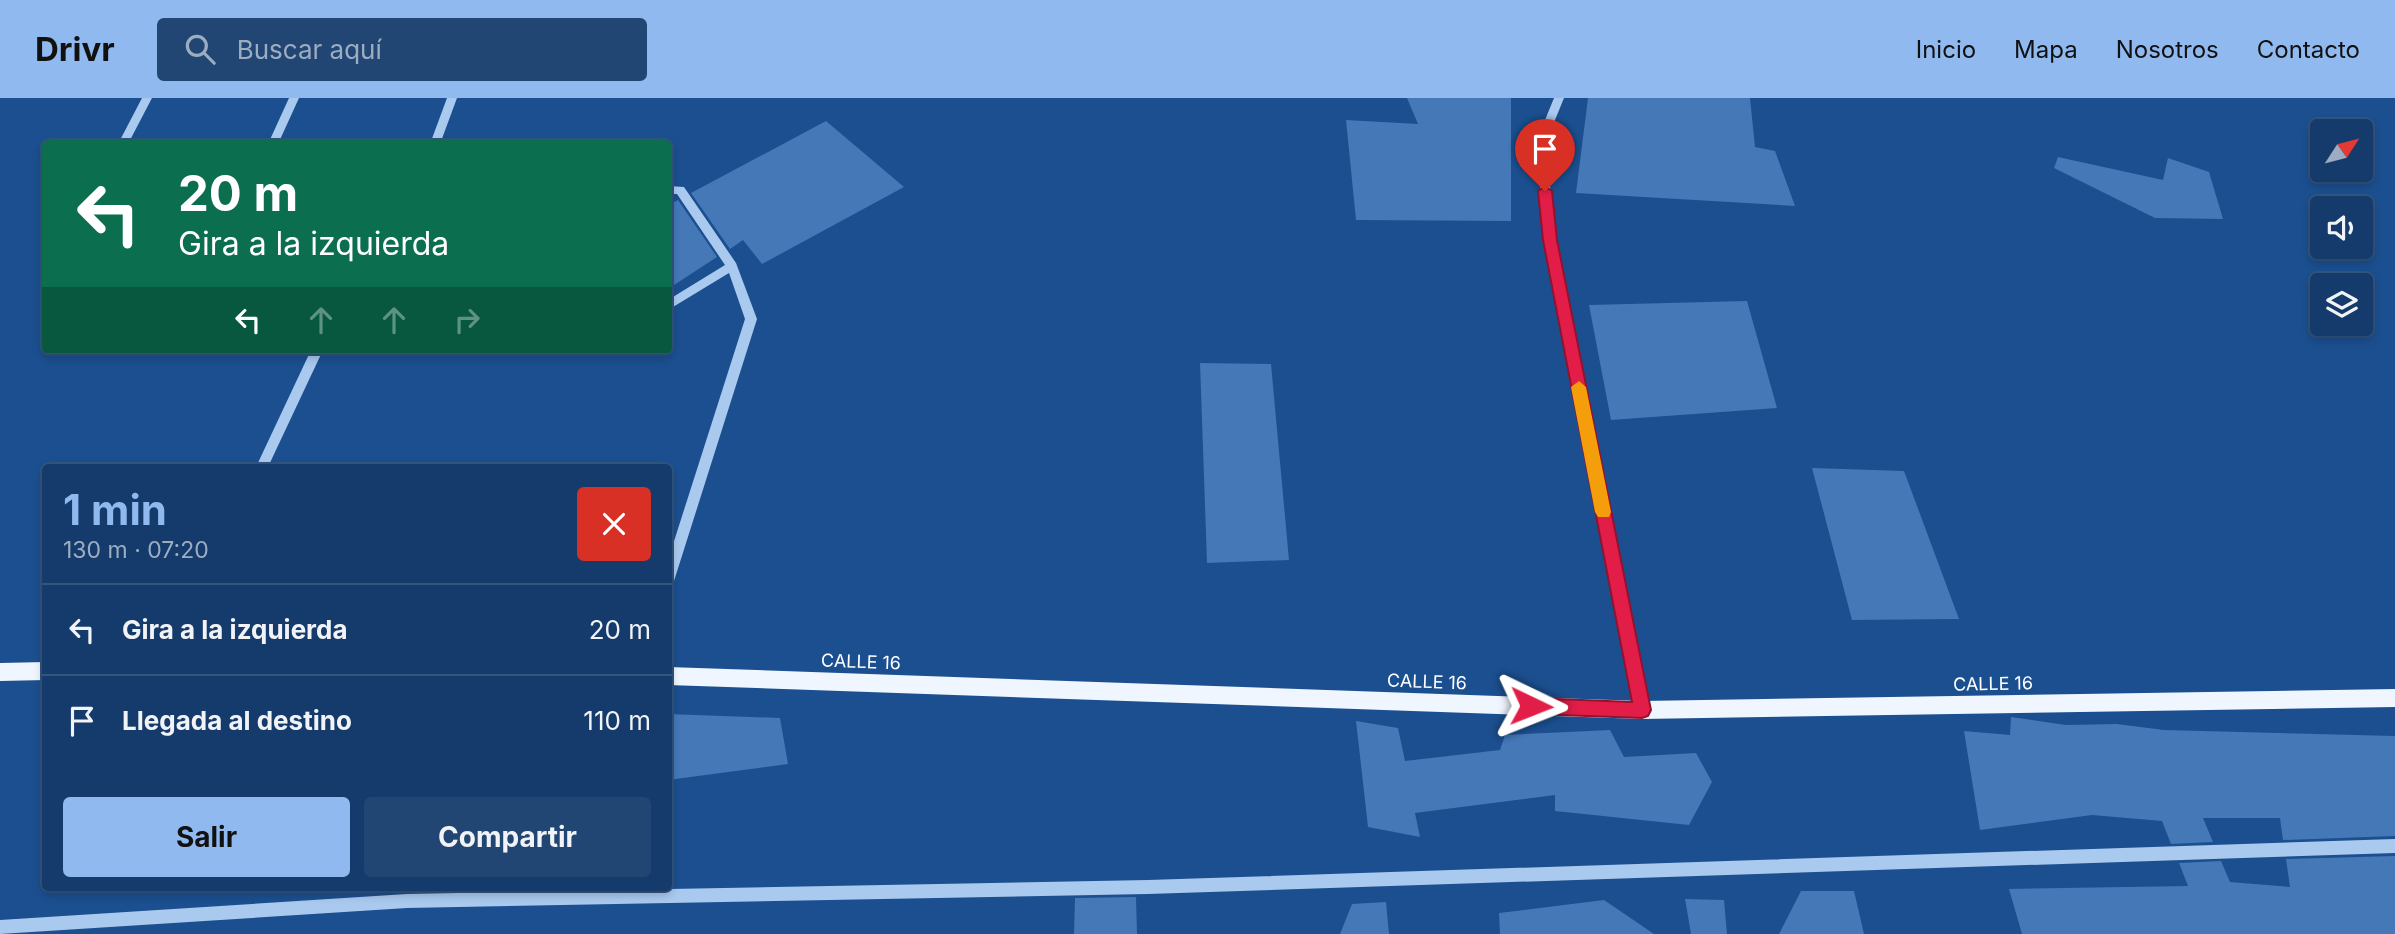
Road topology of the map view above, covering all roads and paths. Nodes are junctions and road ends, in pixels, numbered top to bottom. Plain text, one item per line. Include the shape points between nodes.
1 (147, 98) edge
2 (294, 98) edge
3 (452, 98) edge
4 (1559, 98) edge
5 (125, 140) edge
6 (275, 140) edge
7 (436, 140) edge
8 (672, 190) edge
9 (733, 266) junction
10 (672, 304) edge
11 (315, 354) edge
12 (263, 464) edge
13 (672, 568) edge
14 (0, 671) edge
15 (42, 671) edge
16 (672, 676) edge
17 (2395, 698) edge
18 (1642, 710) junction
19 (2395, 846) edge
20 (0, 927) edge

1 - 5 street
2 - 6 street
3 - 7 street
4 - 18 street via 1541,142 1550,240
8 - 9 street via 680,190
9 - 10 street
9 - 13 street via 751,319
11 - 12 street
14 - 15 main road
16 - 18 main road, CALLE 16
17 - 18 main road, CALLE 16
19 - 20 street via 1148,887 407,901

